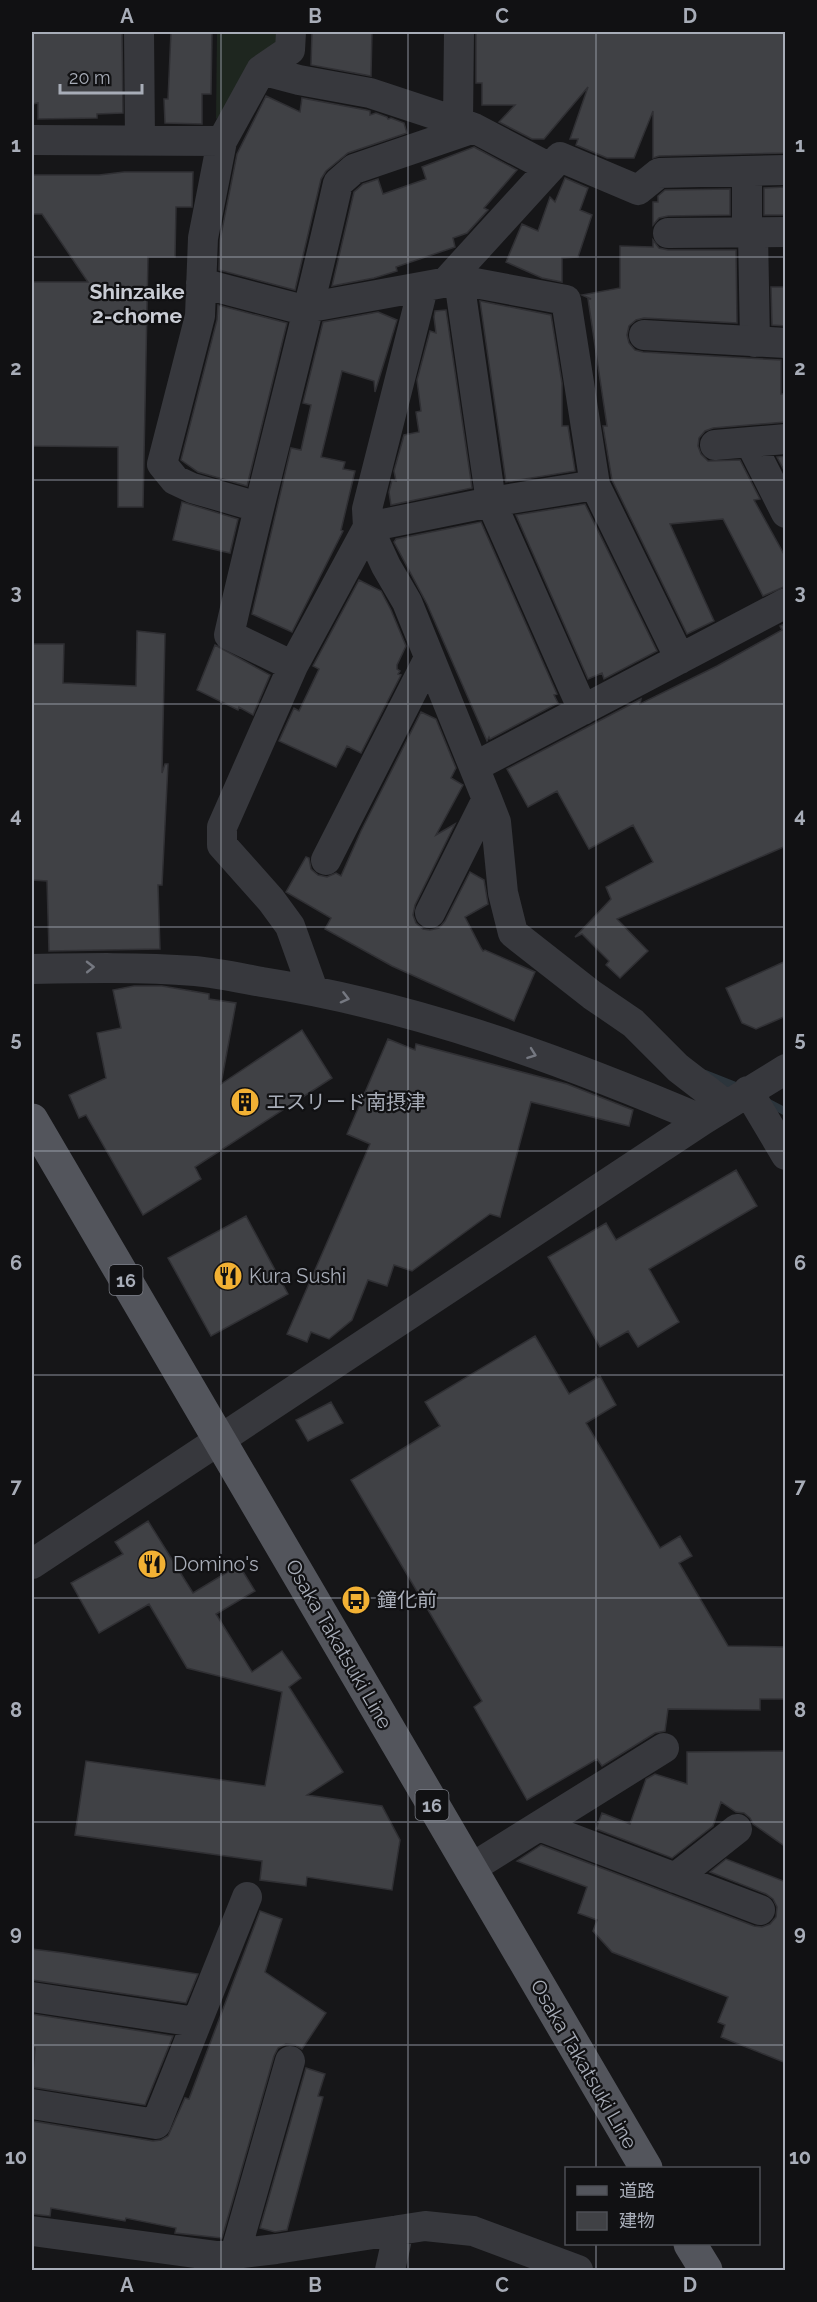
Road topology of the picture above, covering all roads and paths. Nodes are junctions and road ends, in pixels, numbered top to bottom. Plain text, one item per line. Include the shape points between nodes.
1 (139, 32) edge
2 (291, 32) edge
3 (459, 32) edge
4 (261, 70) junction
5 (466, 125) junction
6 (32, 140) edge
7 (140, 141) junction
8 (222, 141) junction
9 (550, 168) junction
10 (786, 170) edge
11 (747, 171) junction
12 (786, 232) edge
13 (750, 233) junction
14 (668, 234) dead end
15 (201, 283) junction
16 (442, 284) junction
17 (309, 308) junction
18 (644, 335) dead end
19 (755, 342) junction
20 (786, 344) edge
21 (786, 439) edge
22 (750, 442) junction
23 (715, 445) dead end
24 (594, 485) junction
25 (490, 502) junction
26 (258, 507) junction
27 (786, 513) edge
28 (368, 527) junction
29 (786, 603) edge
30 (429, 658) junction
31 (680, 659) junction
32 (293, 666) junction
33 (583, 710) junction
34 (474, 767) junction
35 (487, 799) junction
36 (326, 860) dead end
37 (430, 913) dead end
38 (32, 969) edge
39 (313, 990) junction
40 (786, 1069) edge
41 (726, 1106) junction
42 (32, 1120) edge
43 (786, 1155) edge
44 (220, 1440) junction
45 (32, 1564) edge
46 (664, 1748) dead end
47 (539, 1826) junction
48 (737, 1829) dead end
49 (470, 1869) junction
50 (675, 1878) junction
51 (247, 1897) dead end
52 (760, 1910) dead end
53 (32, 1997) edge
54 (196, 2022) junction
55 (290, 2061) dead end
56 (32, 2104) edge
57 (645, 2167) edge
58 (399, 2230) junction
59 (32, 2231) edge
60 (691, 2245) edge
61 (235, 2254) junction
62 (390, 2271) edge
63 (578, 2271) edge
64 (706, 2271) edge

1 - 7 street
2 - 4 street via 290,50
3 - 5 street
4 - 5 street via 370,93
4 - 8 street
5 - 9 street
5 - 17 street via 354,169 338,183
6 - 7 street
7 - 8 street
8 - 15 street via 203,238
9 - 11 street via 560,157 638,190 659,173
9 - 16 street
10 - 11 street
11 - 13 street
12 - 13 street
13 - 14 street
13 - 19 street
15 - 17 street via 300,309
15 - 26 street via 200,316 162,465 175,480 192,488
16 - 17 street
16 - 24 street via 566,300
16 - 25 street
16 - 28 street via 367,509
17 - 26 street
18 - 19 street
19 - 20 street
21 - 22 street
22 - 23 street
22 - 27 street
24 - 25 street
24 - 31 street
25 - 28 street
25 - 33 street
26 - 32 street via 229,635
28 - 30 street via 407,602
28 - 32 street
29 - 31 street
30 - 34 street
30 - 36 street
31 - 33 street
32 - 39 street via 222,827 222,845 290,926
33 - 34 street
34 - 35 street
35 - 37 street
35 - 41 street via 496,822 503,893 513,933 633,1023 678,1068
38 -> 39 street via 114,967 197,972
39 -> 41 street via 441,1022 640,1093
40 - 41 street
41 - 43 street
41 - 44 street
42 - 44 main road, Osaka Takatsuki Line / 16
44 - 45 street
44 - 49 main road, Osaka Takatsuki Line / 16
46 - 47 street
47 - 49 street
47 - 50 street
48 - 50 street
49 - 57 main road, Osaka Takatsuki Line / 16
50 - 52 street
51 - 54 street
53 - 54 street
54 - 56 street via 156,2124
55 - 61 street
58 - 61 street
58 - 62 street
58 - 63 street via 424,2226 473,2230
59 - 61 street via 216,2256
60 - 64 main road

